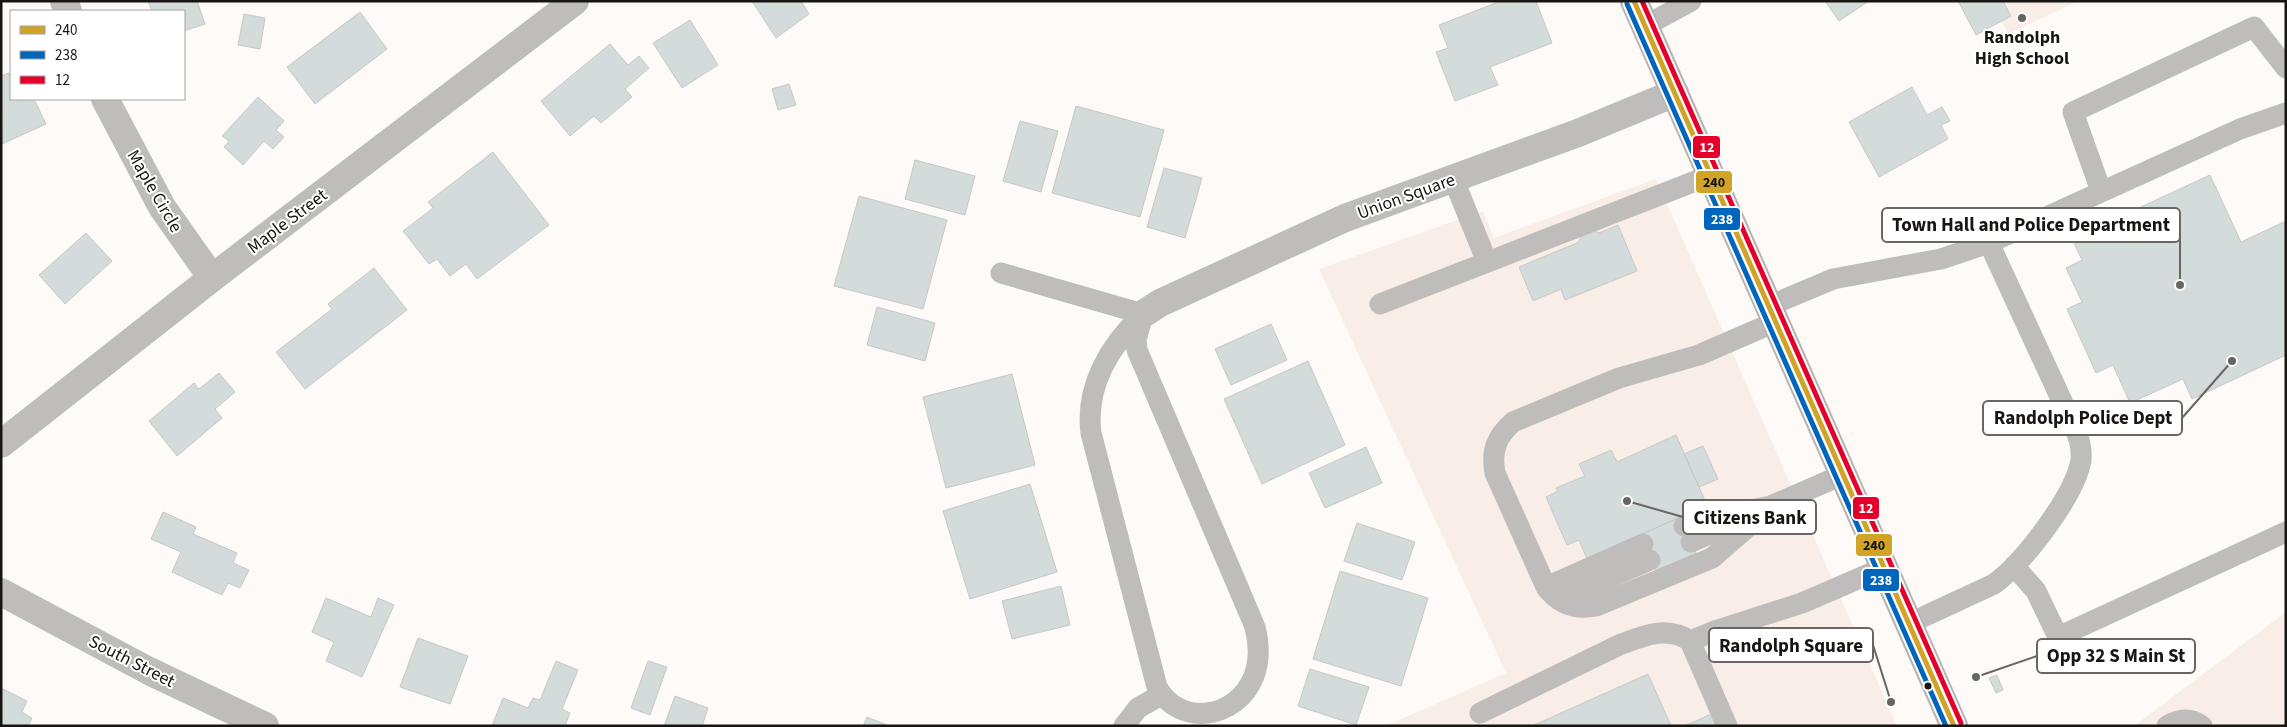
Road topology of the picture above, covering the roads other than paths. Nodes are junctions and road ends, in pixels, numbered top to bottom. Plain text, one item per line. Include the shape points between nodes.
1 (575, 1) edge
2 (1634, 1) edge
3 (1691, 1) edge
4 (1645, 26) junction
5 (2286, 68) edge
6 (1675, 93) junction
7 (106, 100) edge
8 (2286, 113) edge
9 (1711, 175) junction
10 (1453, 178) junction
11 (2101, 191) junction
12 (1989, 243) junction
13 (1487, 262) junction
14 (1001, 273) dead end
15 (212, 278) junction
16 (1380, 304) dead end
17 (1143, 314) junction
18 (1772, 314) junction
19 (1, 444) edge
20 (1842, 475) junction
21 (1773, 506) junction
22 (2286, 532) edge
23 (1688, 534) dead end
24 (1647, 552) dead end
25 (2014, 566) junction
26 (1883, 568) junction
27 (1, 592) edge
28 (1553, 594) junction
29 (1908, 624) junction
30 (1690, 641) junction
31 (1161, 695) junction
32 (1480, 713) dead end
33 (265, 726) edge
34 (1124, 726) edge
35 (1727, 726) edge
36 (1954, 726) edge
37 (2167, 726) edge
38 (2202, 726) edge

1 - 15 street, Maple Street
2 - 4 main road
3 - 4 lane
4 - 6 main road
5 - 11 lane via 2254,27 2073,112
6 - 9 main road
6 - 10 street, Union Square via 1578,133
7 - 15 street, Maple Circle via 162,207
8 - 11 lane via 2240,129
9 - 13 lane
9 - 18 main road
10 - 13 lane
10 - 17 street, Union Square via 1345,218 1160,303
11 - 12 lane
12 - 18 lane via 1941,259 1833,279
12 - 25 lane via 2074,427 2081,449 2078,470 2065,497
13 - 16 lane
14 - 17 lane
15 - 19 street, Maple Street
17 - 31 lane via 1120,338 1102,367 1090,399 1089,416
17 - 31 lane via 1136,340 1137,350 1256,627 1258,639 1254,676 1248,689 1229,707 1209,716 1191,716 1175,709
18 - 20 main road
18 - 28 lane via 1699,355 1619,378 1513,422 1503,432 1495,444 1492,458 1495,473
20 - 21 lane
20 - 26 main road
21 - 23 lane
21 - 28 lane via 1712,558 1596,606 1578,608
22 - 25 lane via 2058,637 2036,591
24 - 28 lane
25 - 29 lane via 2005,576 1982,590
26 - 29 main road
26 - 30 lane via 1782,609
27 - 33 street, South Street via 157,675
29 - 36 main road
30 - 32 lane via 1675,633 1642,636
30 - 35 lane
31 - 34 lane via 1138,708
37 - 38 lane via 2181,720 2192,720

